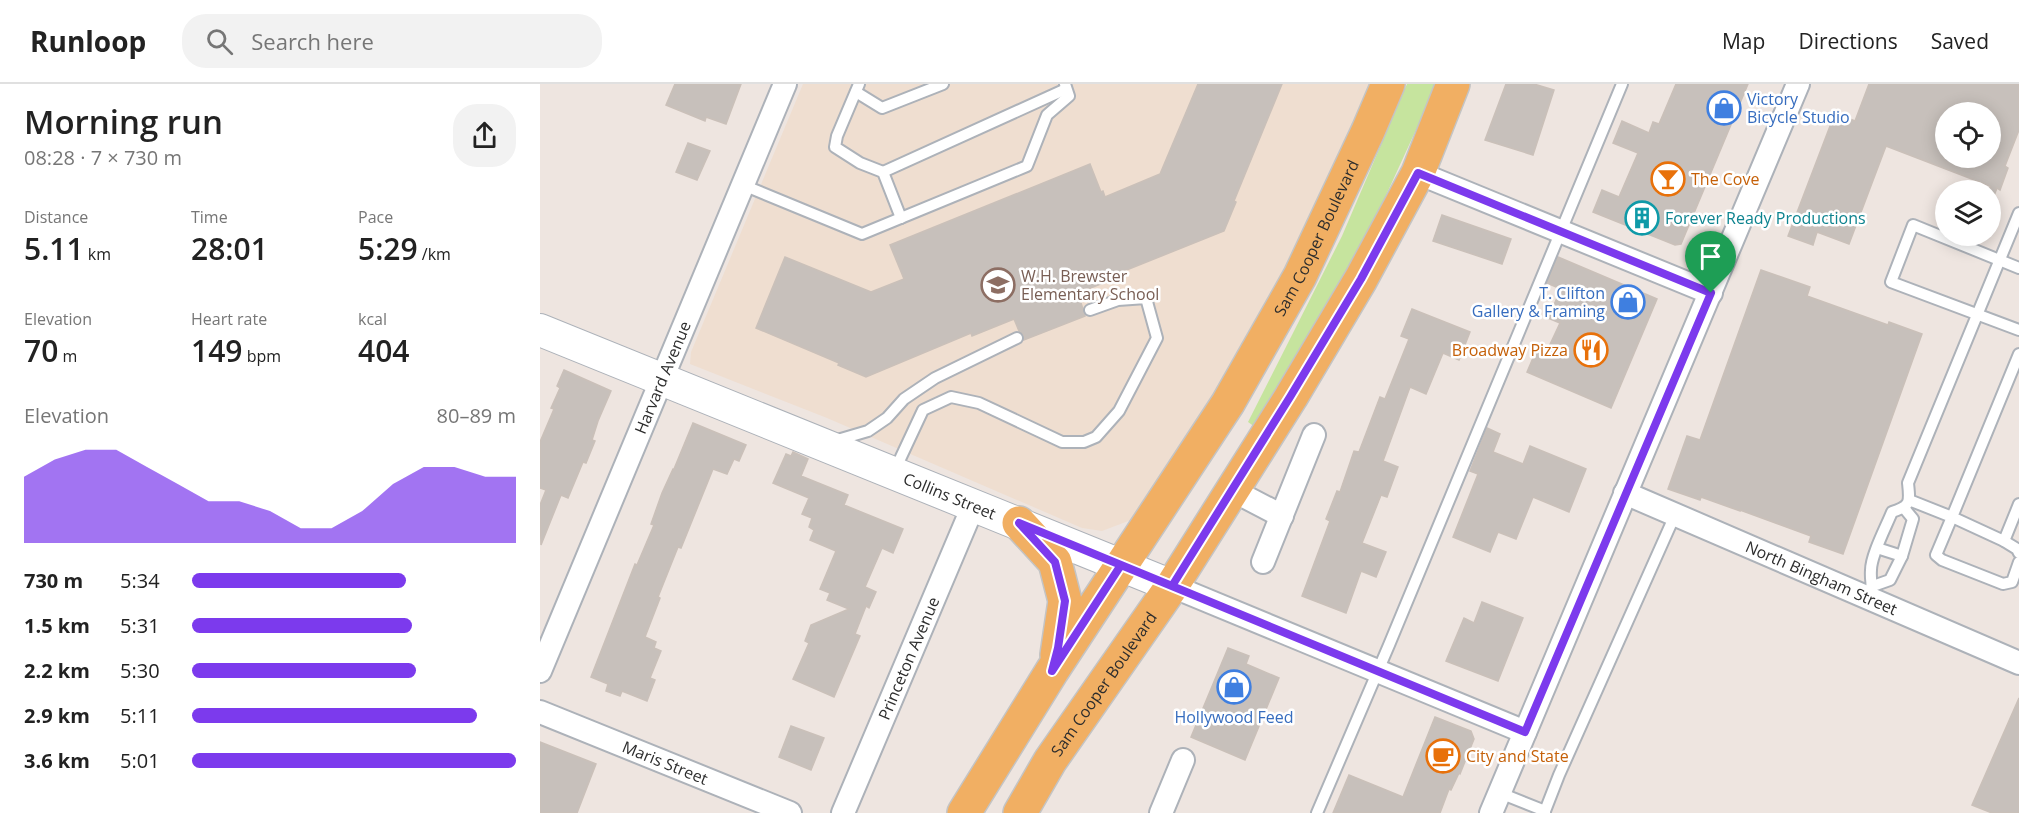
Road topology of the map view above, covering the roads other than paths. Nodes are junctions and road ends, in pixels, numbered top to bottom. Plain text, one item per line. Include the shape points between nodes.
1 (785, 84) edge
2 (943, 84) edge
3 (1388, 84) edge
4 (1453, 84) edge
5 (1622, 84) edge
6 (1798, 84) edge
7 (1066, 86) edge
8 (858, 88) edge
9 (883, 171) junction
10 (1418, 173) junction
11 (743, 185) junction
12 (2019, 213) edge
13 (901, 218) junction
14 (1560, 232) junction
15 (2000, 260) junction
16 (2019, 268) edge
17 (1711, 293) junction
18 (1090, 310) dead end
19 (1977, 314) junction
20 (540, 330) edge
21 (2019, 330) edge
22 (1017, 338) dead end
23 (2019, 354) edge
24 (661, 380) junction
25 (1314, 435) dead end
26 (822, 444) junction
27 (894, 472) junction
28 (1232, 490) junction
29 (1625, 494) junction
30 (974, 504) junction
31 (1907, 504) junction
32 (2019, 504) edge
33 (1675, 515) junction
34 (1282, 516) junction
35 (1952, 516) junction
36 (1019, 523) junction
37 (2004, 541) junction
38 (1877, 548) junction
39 (2019, 553) edge
40 (1902, 556) junction
41 (1263, 562) dead end
42 (2019, 562) edge
43 (1121, 565) junction
44 (1172, 586) junction
45 (1871, 592) junction
46 (2019, 663) edge
47 (540, 671) edge
48 (1052, 671) junction
49 (1378, 671) junction
50 (540, 712) edge
51 (1525, 732) junction
52 (1183, 760) dead end
53 (1495, 803) edge
54 (1545, 812) edge
55 (790, 813) edge
56 (843, 813) edge
57 (964, 813) edge
58 (1020, 813) edge
59 (1161, 813) edge
60 (1317, 813) edge

1 - 11 street, Harvard Avenue
2 - 8 lane via 882,108
3 - 43 main road, Sam Cooper Boulevard via 1300,276 1227,403
4 - 10 main road, Sam Cooper Boulevard
5 - 14 lane
6 - 17 street
7 - 9 lane
7 - 13 lane via 1069,96 1047,115 1027,166
8 - 9 lane via 835,147 860,163
9 - 13 lane
10 - 14 street
10 - 28 main road, Sam Cooper Boulevard via 1361,279
11 - 13 lane via 862,234
11 - 24 street, Harvard Avenue
12 - 15 lane
14 - 17 street
14 - 49 lane
15 - 16 lane
15 - 19 lane
15 - 19 lane via 1913,225 1890,282
17 - 29 street
18 - 27 lane via 1118,300 1146,298 1157,338 1119,411 1096,437 1084,442 1062,442 979,403 951,397 923,410
19 - 21 lane
19 - 31 lane via 1908,483
20 - 24 street, Collins Street
22 - 26 lane via 935,378 868,431
23 - 35 lane
24 - 26 street, Collins Street
24 - 47 street, Harvard Avenue
25 - 34 street
26 - 27 street, Collins Street
27 - 30 street, Collins Street
28 - 34 street
28 - 44 main road, Sam Cooper Boulevard
29 - 33 street, North Bingham Street
29 - 51 street
30 - 36 street, Collins Street
30 - 56 street, Princeton Avenue
31 - 35 lane
31 - 38 lane via 1892,512
31 - 40 lane via 1913,519
32 - 37 lane
33 - 45 street, North Bingham Street
33 - 54 lane
34 - 41 street
35 - 37 lane
35 - 42 lane via 1936,555 1942,560 2003,584 2012,582
36 - 43 street, Collins Street
36 - 48 main road via 1055,562 1065,601
37 - 39 lane
38 - 40 lane
38 - 45 lane via 1870,570
40 - 45 lane via 1890,580
43 - 44 street, Collins Street
43 - 48 main road, Sam Cooper Boulevard
44 - 49 street, Collins Street
44 - 58 main road, Sam Cooper Boulevard via 1050,761
45 - 46 street, North Bingham Street
48 - 57 main road, Sam Cooper Boulevard
49 - 51 street, Collins Street
49 - 60 lane
50 - 55 street, Maris Street
51 - 53 street
52 - 59 street
53 - 54 lane

